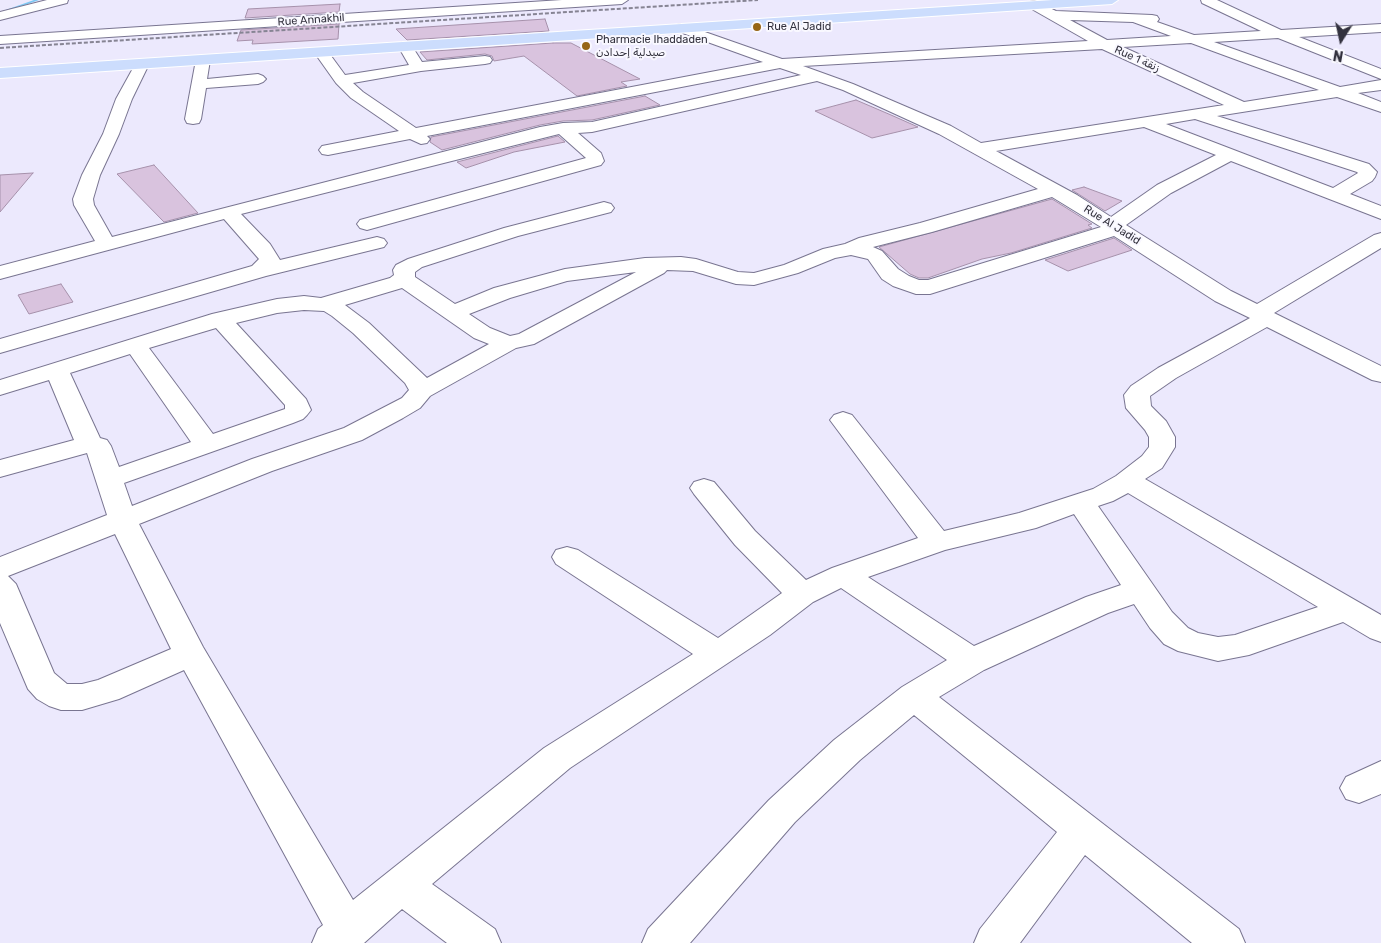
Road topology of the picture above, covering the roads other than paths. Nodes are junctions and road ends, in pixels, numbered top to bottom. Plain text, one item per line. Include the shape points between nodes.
1 (62, 0) edge
2 (612, 0) edge
3 (622, 0) edge
4 (1112, 0) edge
5 (1207, 0) edge
6 (1035, 5) junction
7 (1052, 15) junction
8 (0, 16) edge
9 (1134, 18) junction
10 (1184, 20) dead end
11 (1224, 22) dead end
12 (1254, 22) junction
13 (682, 28) junction
14 (1381, 28) edge
15 (1308, 31) junction
16 (1277, 33) junction
17 (1193, 38) junction
18 (0, 40) edge
19 (1373, 42) dead end
20 (1102, 44) junction
21 (405, 46) junction
22 (321, 52) junction
23 (1381, 59) edge
24 (203, 60) junction
25 (485, 60) dead end
26 (781, 63) junction
27 (142, 64) junction
28 (1361, 66) junction
29 (417, 67) junction
30 (0, 73) edge
31 (1381, 74) edge
32 (819, 76) junction
33 (258, 79) dead end
34 (341, 80) junction
35 (199, 84) junction
36 (1381, 85) edge
37 (1340, 92) junction
38 (1242, 107) junction
39 (1381, 107) edge
40 (1192, 114) junction
41 (193, 119) dead end
42 (1144, 121) junction
43 (563, 128) junction
44 (412, 133) junction
45 (980, 148) junction
46 (328, 150) dead end
47 (1231, 154) junction
48 (445, 155) junction
49 (1054, 190) junction
50 (1335, 195) junction
51 (604, 208) dead end
52 (228, 212) junction
53 (1381, 213) edge
54 (367, 224) dead end
55 (1115, 227) junction
56 (1381, 239) edge
57 (377, 243) dead end
58 (107, 245) junction
59 (852, 249) junction
60 (1361, 251) junction
61 (1381, 258) edge
62 (668, 263) junction
63 (260, 271) junction
64 (0, 273) edge
65 (403, 279) junction
66 (323, 304) junction
67 (452, 313) junction
68 (1263, 314) junction
69 (220, 319) junction
70 (508, 343) junction
71 (135, 345) junction
72 (0, 346) edge
73 (57, 370) junction
74 (1381, 375) edge
75 (0, 388) edge
76 (421, 391) junction
77 (843, 420) dead end
78 (89, 444) junction
79 (207, 445) junction
80 (0, 469) edge
81 (110, 479) junction
82 (1128, 481) junction
83 (704, 488) dead end
84 (1081, 503) junction
85 (123, 521) junction
86 (936, 542) junction
87 (567, 556) dead end
88 (0, 568) edge
89 (843, 575) junction
90 (0, 584) edge
91 (1141, 590) junction
92 (802, 594) junction
93 (1346, 609) junction
94 (1381, 630) edge
95 (190, 654) junction
96 (718, 654) junction
97 (972, 661) junction
98 (914, 696) junction
99 (1082, 830) junction
100 (401, 885) junction
101 (341, 937) edge
102 (480, 943) edge
103 (663, 943) edge
104 (995, 943) edge
105 (1222, 943) edge

1 - 8 street
2 - 3 street, Rue Annakhil
2 - 18 street, Rue Annakhil
4 - 6 main road
5 - 12 street
6 - 7 street, Rue 1 زنقة
6 - 13 main road
7 - 9 street
7 - 20 street, Rue 1 زنقة
9 - 10 street
9 - 17 street
11 - 12 street
12 - 16 street
13 - 21 main road
13 - 26 street, Rue Al Jadid
14 - 15 street
15 - 16 street
15 - 19 street
16 - 17 street
16 - 28 street
17 - 20 street
17 - 37 street
20 - 26 street
20 - 38 street, Rue 1 زنقة
21 - 22 main road
21 - 29 street
22 - 24 main road
22 - 34 street
23 - 28 street
24 - 27 main road
24 - 35 street
25 - 29 street
26 - 32 street, Rue Al Jadid
26 - 44 street
27 - 30 main road
27 - 58 street via 83,199
28 - 31 street
29 - 34 street
32 - 43 street via 592,127
32 - 45 street, Rue Al Jadid via 896,107
33 - 35 street
34 - 44 street
35 - 41 street
36 - 37 street
37 - 38 street
37 - 39 street
38 - 40 street
40 - 42 street
40 - 50 street via 1368,172 1366,177
42 - 45 street
42 - 47 street
43 - 48 street
43 - 54 street via 595,157 595,161
44 - 46 street
44 - 48 street
45 - 49 street, Rue Al Jadid
47 - 50 street
47 - 55 street via 1164,189
48 - 52 street
49 - 55 street, Rue Al Jadid
49 - 59 street via 934,226 866,242
50 - 53 street
51 - 65 street via 511,232 415,263 406,268
52 - 58 street
52 - 63 street via 263,248 270,260
55 - 59 street via 930,287 916,287 902,281 890,274 875,255
55 - 68 street, Rue Al Jadid via 1201,283
56 - 60 street
57 - 63 street
58 - 64 street
59 - 62 street via 754,278 736,278 696,265
60 - 61 street
60 - 68 street via 1275,302
62 - 67 street via 565,275 502,293
62 - 70 street via 526,339
63 - 72 street
65 - 66 street
65 - 67 street
66 - 69 street via 278,306
66 - 76 street via 340,311 361,328 414,378
67 - 70 street via 482,333
68 - 74 street, Rue Al Jadid
68 - 82 street via 1255,325 1167,373 1137,395 1139,408 1158,427 1162,447 1152,462
69 - 71 street
69 - 79 street via 297,404 298,410
70 - 76 street
71 - 73 street
71 - 79 street
73 - 75 street
73 - 78 street
76 - 85 street via 411,403 353,434 262,465
77 - 86 street
78 - 80 street
78 - 81 street via 98,446
79 - 81 street
81 - 85 street
82 - 84 street via 1104,495
82 - 93 street
83 - 92 street via 745,538
84 - 86 street via 1026,521
84 - 91 street
85 - 88 street
85 - 95 street
86 - 89 street
87 - 96 street
89 - 92 street
89 - 97 street
90 - 95 street via 40,680 62,697 82,697 107,690
91 - 93 street via 1176,636 1200,647 1218,649 1237,646
91 - 97 street via 1097,605
92 - 96 street
93 - 94 street
95 - 101 street
96 - 100 street via 557,758
97 - 98 street
98 - 99 street
98 - 103 street via 847,750 782,811
99 - 104 street
99 - 105 street
100 - 101 street
100 - 102 street

